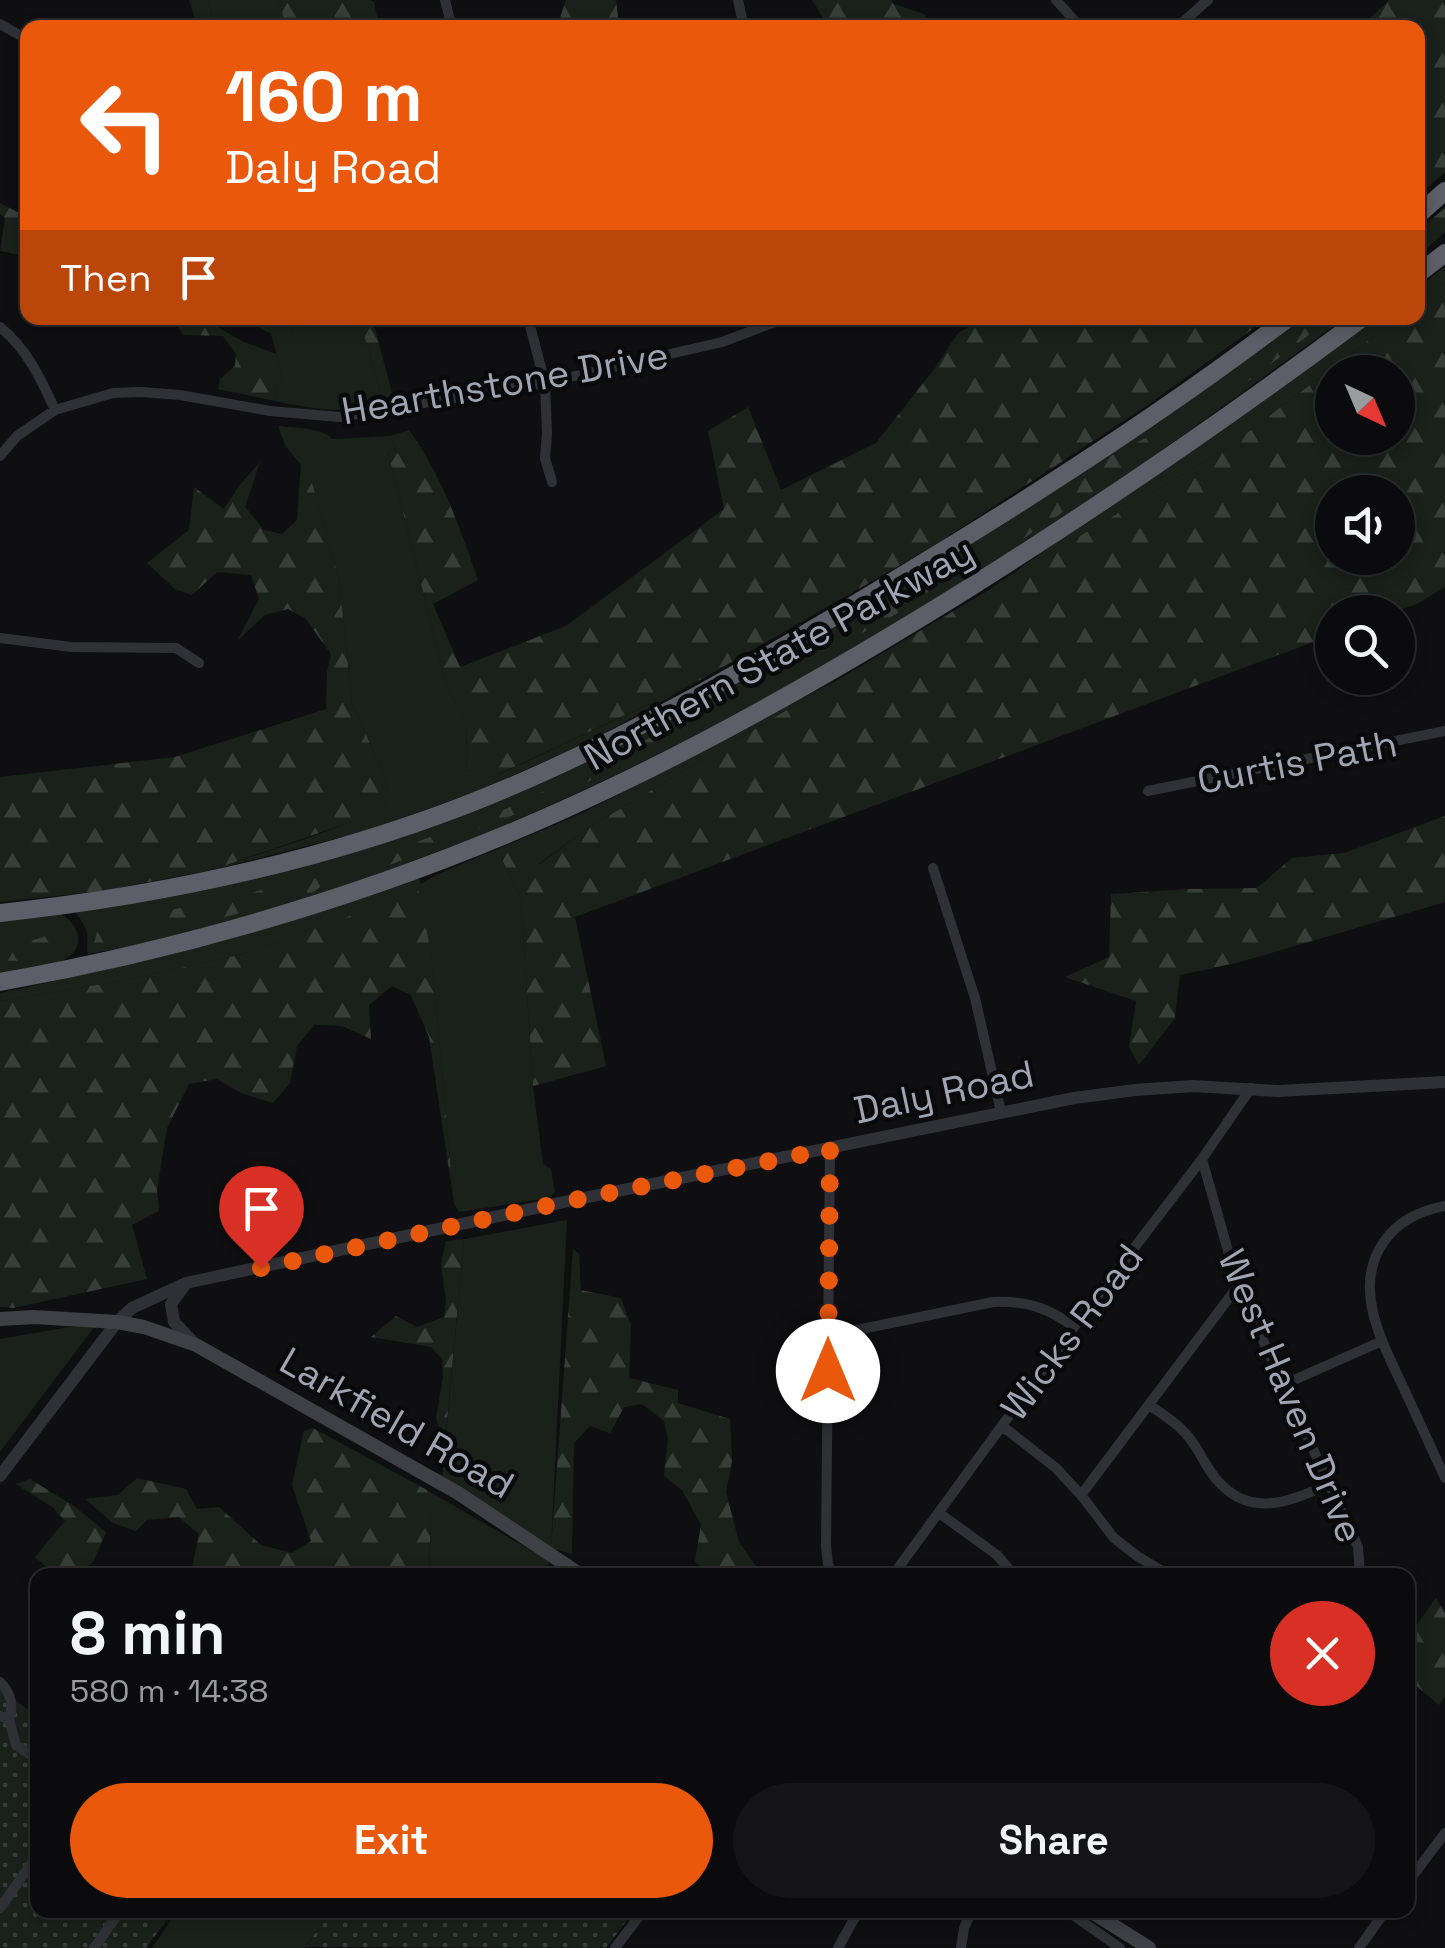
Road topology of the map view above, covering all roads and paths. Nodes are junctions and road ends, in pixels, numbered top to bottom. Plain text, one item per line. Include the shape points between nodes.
1 (1056, 0) edge
2 (1208, 0) edge
3 (1074, 20) edge
4 (1185, 20) edge
5 (1445, 191) edge
6 (1425, 208) edge
7 (1445, 253) edge
8 (1425, 269) edge
9 (530, 325) edge
10 (767, 325) edge
11 (1278, 325) edge
12 (1352, 325) edge
13 (0, 327) edge
14 (545, 383) junction
15 (55, 410) junction
16 (0, 456) edge
17 (552, 482) dead end
18 (0, 638) edge
19 (199, 663) dead end
20 (1445, 732) edge
21 (1148, 790) dead end
22 (933, 868) dead end
23 (0, 913) edge
24 (0, 982) edge
25 (1445, 1082) edge
26 (1251, 1088) junction
27 (1001, 1112) junction
28 (830, 1149) junction
29 (1202, 1159) junction
30 (1445, 1206) edge
31 (186, 1283) junction
32 (1238, 1286) junction
33 (0, 1319) edge
34 (117, 1322) junction
35 (1074, 1327) junction
36 (828, 1336) junction
37 (1382, 1342) junction
38 (196, 1345) junction
39 (1285, 1384) junction
40 (1149, 1405) junction
41 (1002, 1426) junction
42 (0, 1476) edge
43 (1445, 1478) edge
44 (1329, 1484) junction
45 (1081, 1495) junction
46 (939, 1513) junction
47 (570, 1568) edge
48 (830, 1568) edge
49 (898, 1568) edge
50 (1008, 1568) edge
51 (1157, 1568) edge
52 (1360, 1568) edge
53 (0, 1682) edge
54 (4, 1718) edge
55 (30, 1755) edge
56 (1445, 1833) edge
57 (30, 1865) edge
58 (1415, 1873) edge
59 (0, 1908) edge
60 (116, 1918) edge
61 (638, 1918) edge
62 (855, 1918) edge
63 (968, 1918) edge
64 (1078, 1918) edge
65 (1095, 1918) edge
66 (1380, 1918) edge
67 (1114, 1942) edge
68 (94, 1948) edge
69 (615, 1948) edge
70 (838, 1948) edge
71 (961, 1948) edge
72 (1149, 1948) edge
73 (1359, 1948) edge

1 - 3 street
2 - 4 street
5 - 6 highway
7 - 8 highway
9 - 14 street
10 - 14 street, Hearthstone Drive via 722,342
11 - 23 highway, Northern State Parkway via 951,546 731,676 556,766 400,829 269,868
12 - 24 highway, Northern State Parkway via 1002,568 816,680 638,775 470,849 343,895 166,946
13 - 15 street via 30,359
14 - 15 street, Hearthstone Drive via 340,417 142,392
14 - 17 street via 544,458
15 - 16 street, Hearthstone Drive
18 - 19 street via 176,648
20 - 21 street, Curtis Path
22 - 27 street via 975,998
25 - 26 street, Daly Road
26 - 27 street, Daly Road via 1134,1090
26 - 29 street, Wicks Road
27 - 28 street, Daly Road
28 - 31 street, Daly Road
28 - 36 street
29 - 32 street, West Haven Drive
29 - 35 street, Wicks Road
30 - 37 street via 1406,1219 1387,1234 1376,1257 1372,1311
31 - 34 street, Daly Road
31 - 38 street via 171,1304 174,1322
32 - 39 street, West Haven Drive
32 - 40 street
33 - 34 main road
34 - 38 main road, Larkfield Road
34 - 42 street
35 - 36 street via 1016,1301
35 - 41 street, Wicks Road
36 - 48 street
37 - 39 street
37 - 43 street
38 - 47 main road, Larkfield Road via 458,1493
39 - 44 street, West Haven Drive
40 - 44 street via 1190,1437 1214,1477 1244,1500 1276,1504
40 - 45 street
41 - 45 street
41 - 46 street, Wicks Road
44 - 52 street, West Haven Drive via 1358,1547
45 - 51 street via 1114,1538
46 - 49 street, Wicks Road
46 - 50 street
53 - 54 street via 13,1708
54 - 55 street via 16,1745
56 - 58 street
57 - 59 street
60 - 68 street
61 - 69 street
62 - 70 street
63 - 71 street
64 - 67 street
65 - 67 main road
66 - 73 street
67 - 72 main road

